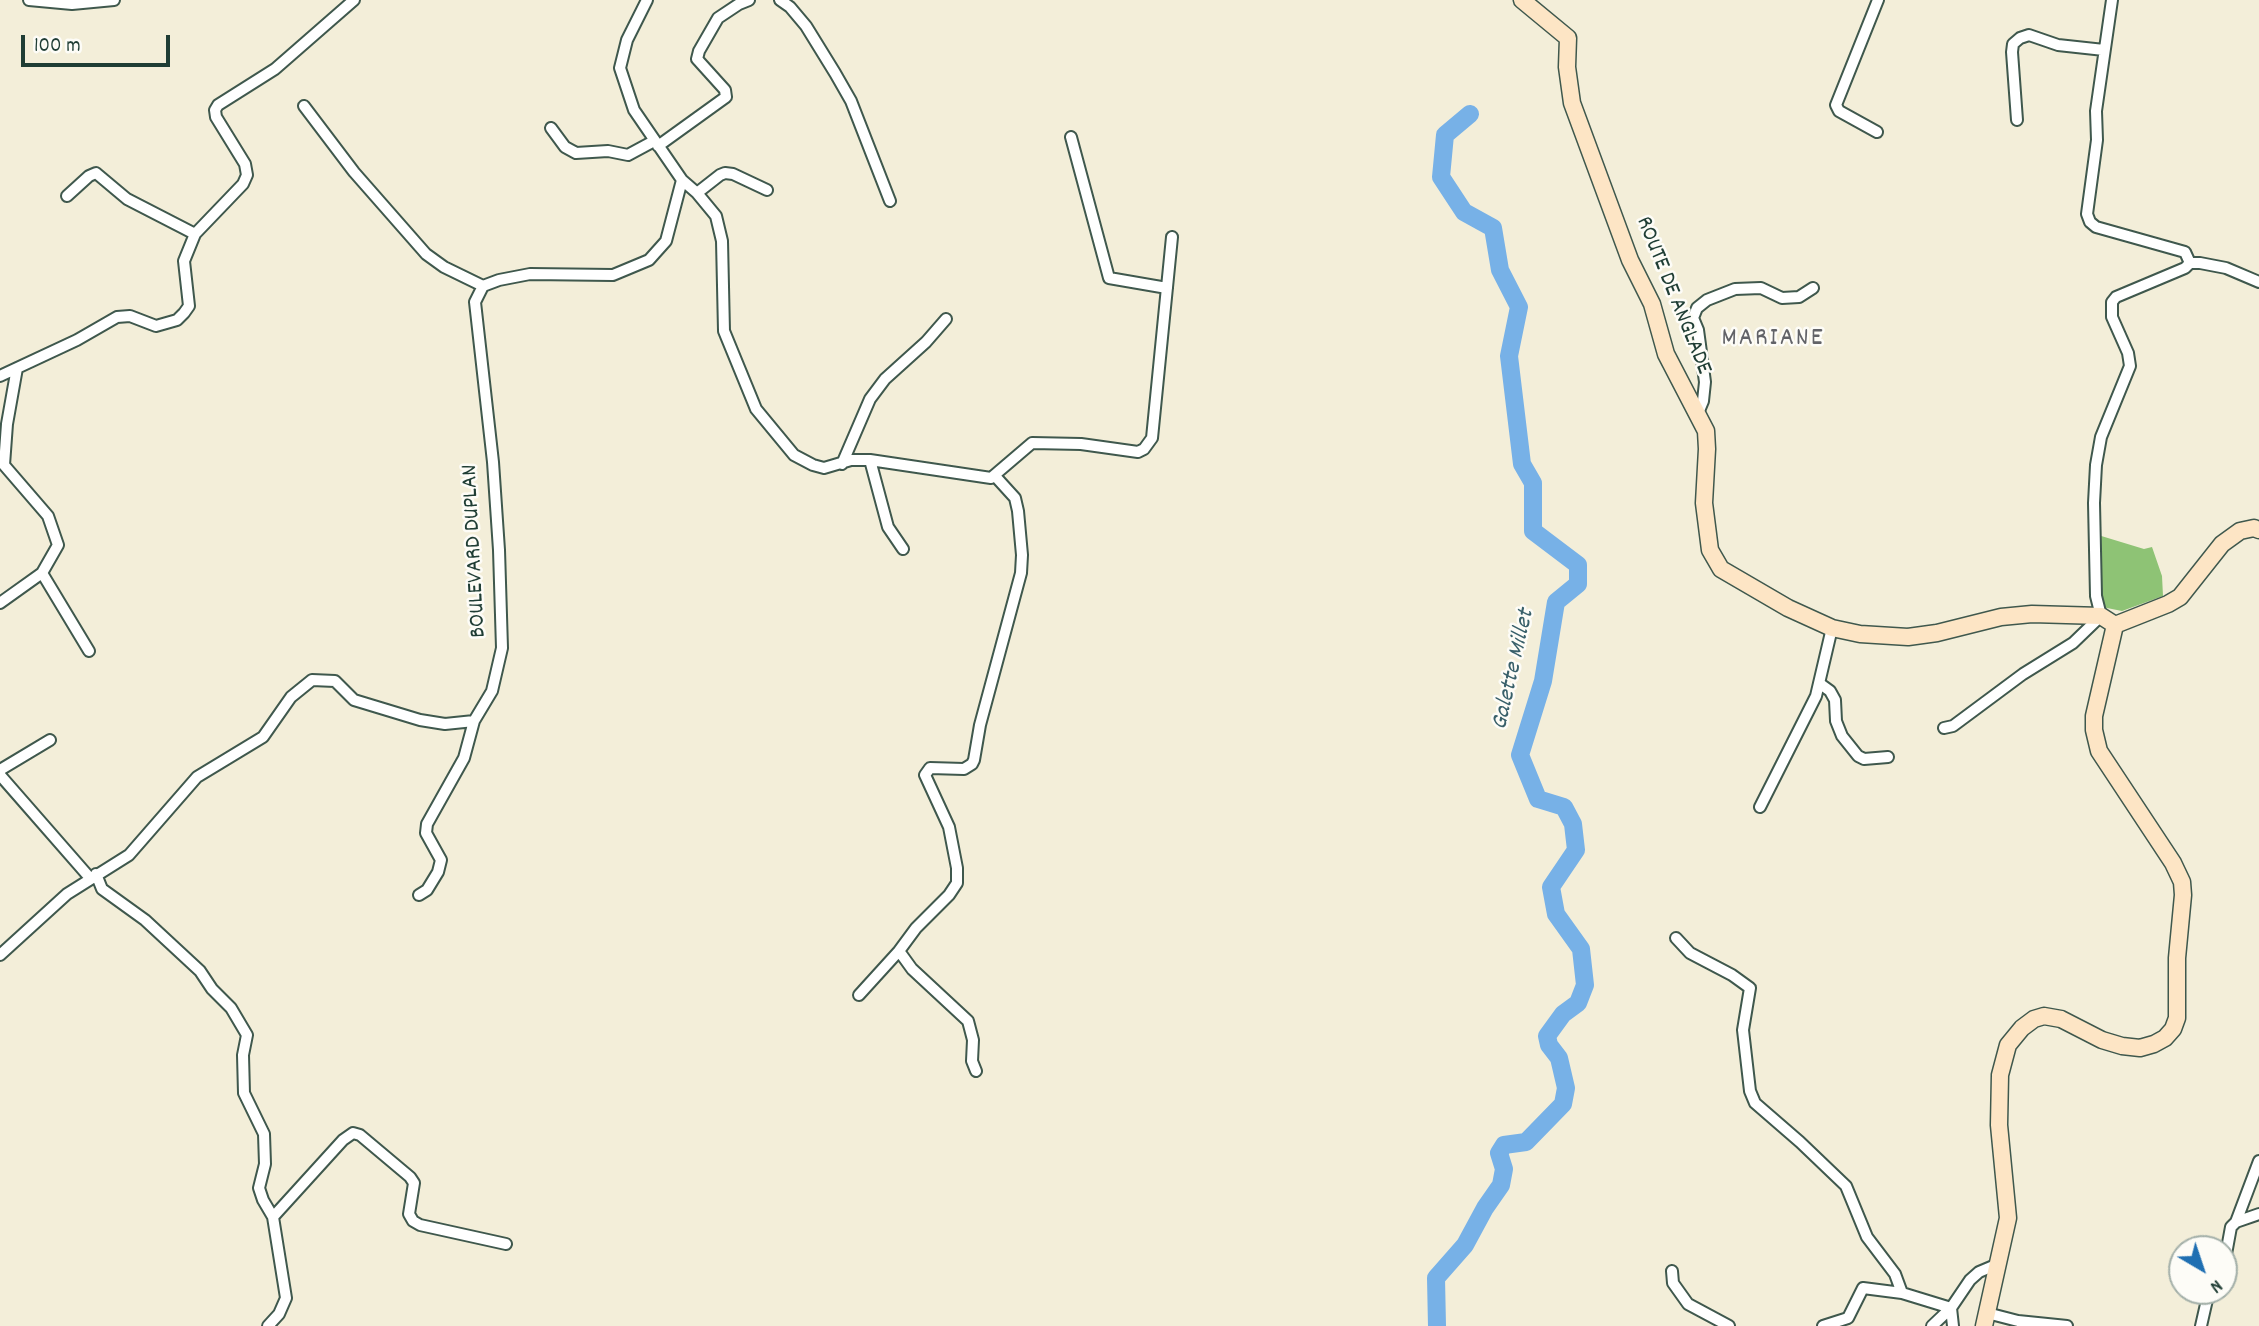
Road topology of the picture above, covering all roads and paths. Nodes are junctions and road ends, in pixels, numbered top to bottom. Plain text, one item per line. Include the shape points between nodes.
1 (29, 0) edge
2 (114, 0) edge
3 (354, 0) edge
4 (647, 0) edge
5 (749, 0) edge
6 (780, 0) edge
7 (1522, 0) edge
8 (1878, 0) edge
9 (2112, 0) edge
10 (2104, 50) junction
11 (303, 106) dead end
12 (2017, 120) dead end
13 (551, 128) dead end
14 (1877, 132) dead end
15 (1071, 138) dead end
16 (656, 143) junction
17 (682, 180) junction
18 (767, 190) dead end
19 (697, 193) junction
20 (67, 196) dead end
21 (890, 201) dead end
22 (195, 234) junction
23 (1172, 237) dead end
24 (2190, 263) junction
25 (2259, 282) edge
26 (483, 286) junction
27 (1167, 288) junction
28 (1814, 288) dead end
29 (946, 318) dead end
30 (17, 368) junction
31 (0, 376) edge
32 (1698, 413) junction
33 (870, 460) junction
34 (842, 464) junction
35 (995, 476) junction
36 (2259, 530) edge
37 (903, 549) dead end
38 (42, 573) junction
39 (0, 603) edge
40 (2108, 621) junction
41 (1832, 628) junction
42 (89, 651) dead end
43 (1819, 683) junction
44 (474, 721) junction
45 (1944, 728) dead end
46 (50, 740) dead end
47 (1888, 757) dead end
48 (0, 773) edge
49 (1760, 807) dead end
50 (93, 876) junction
51 (419, 895) dead end
52 (1676, 938) dead end
53 (899, 951) junction
54 (0, 955) edge
55 (859, 995) dead end
56 (976, 1071) dead end
57 (2259, 1161) edge
58 (2259, 1214) edge
59 (274, 1217) junction
60 (2236, 1222) junction
61 (2230, 1235) edge
62 (506, 1244) dead end
63 (1998, 1264) junction
64 (1672, 1271) dead end
65 (1902, 1293) junction
66 (2206, 1305) edge
67 (1951, 1308) junction
68 (1985, 1319) edge
69 (268, 1326) edge
70 (1730, 1326) edge
71 (1823, 1326) edge
72 (1932, 1326) edge
73 (1953, 1326) edge
74 (2067, 1326) edge
75 (2201, 1326) edge

1 - 2 street via 72,4
3 - 22 street via 275,69 218,105 216,117 247,175
4 - 16 street via 627,40 620,68 634,110
5 - 16 street via 718,18 697,58 726,97
6 - 21 street via 806,26 840,82
7 - 32 street, ROUTE DE ANGLADE via 1568,38 1572,103 1630,260 1652,304 1666,354
8 - 14 street via 1836,104 1839,111
9 - 10 street
10 - 12 street via 2058,45 2029,35 2013,44
10 - 24 street via 2087,214 2090,222 2185,252
11 - 26 street via 426,254
13 - 16 street via 565,147 576,153 628,155
15 - 27 street via 1109,278
16 - 17 street
17 - 19 street
17 - 26 street via 666,241 649,260 613,275 530,274
18 - 19 street via 725,173
19 - 34 street via 716,216 722,241 724,331 756,409 793,455 824,468
20 - 22 street via 96,173 127,199
22 - 30 street via 184,261 188,306 177,320 156,326 130,316 117,317
23 - 27 street
24 - 25 street via 2226,268
24 - 40 street via 2112,302 2112,317 2130,366 2101,437 2096,465 2096,596
26 - 44 street, BOULEVARD DUPLAN via 475,302 499,550 502,648 492,691
27 - 35 street via 1156,414 1148,446 1138,452 1032,443
28 - 32 street via 1782,298 1761,289 1735,289 1698,308 1693,318 1704,382
29 - 34 street via 870,399
30 - 31 street
30 - 38 street via 4,465 48,516 58,545
32 - 41 street, ROUTE DE ANGLADE via 1706,431 1704,503 1710,550 1721,569
33 - 34 street
33 - 35 street
33 - 37 street via 888,527
35 - 53 street via 1015,498 1021,573 974,760 964,769 935,767 925,775 949,827 957,883
36 - 40 street via 2239,531 2221,544 2180,597
38 - 39 street
38 - 42 street
40 - 41 street, ROUTE DE ANGLADE via 2032,614 1908,637 1860,635
40 - 45 street
40 - 63 street via 2094,730 2099,751 2182,882 2177,1018 2165,1038 2140,1048 2102,1040 2044,1016 2022,1028 2008,1045 2000,1074 1999,1125 2008,1218
41 - 43 street
43 - 47 street via 1835,700 1842,736 1858,756
43 - 49 street via 1811,708
44 - 50 street via 445,724 420,720 354,700 335,681 312,681 291,697 263,737 197,777 129,855
44 - 51 street, BOULEVARD DUPLAN via 464,758 427,824 426,834 441,860 427,890
46 - 48 street
48 - 50 street
50 - 54 street
50 - 59 street via 102,889 145,920 201,971 247,1035 244,1093 264,1134 265,1164 259,1188
52 - 65 street via 1690,953 1751,988 1743,1030 1755,1103 1846,1186 1867,1237 1895,1274
53 - 55 street
53 - 56 street via 968,1021
57 - 60 street
58 - 60 street
59 - 62 street via 353,1133 410,1177 414,1183 408,1214 413,1221
59 - 69 street via 286,1298
60 - 61 street
63 - 67 street via 1970,1280
63 - 68 street
64 - 70 street via 1673,1283 1688,1304
65 - 67 street
65 - 71 street via 1863,1288 1848,1318
66 - 75 street
67 - 72 street
67 - 73 street
68 - 74 street

